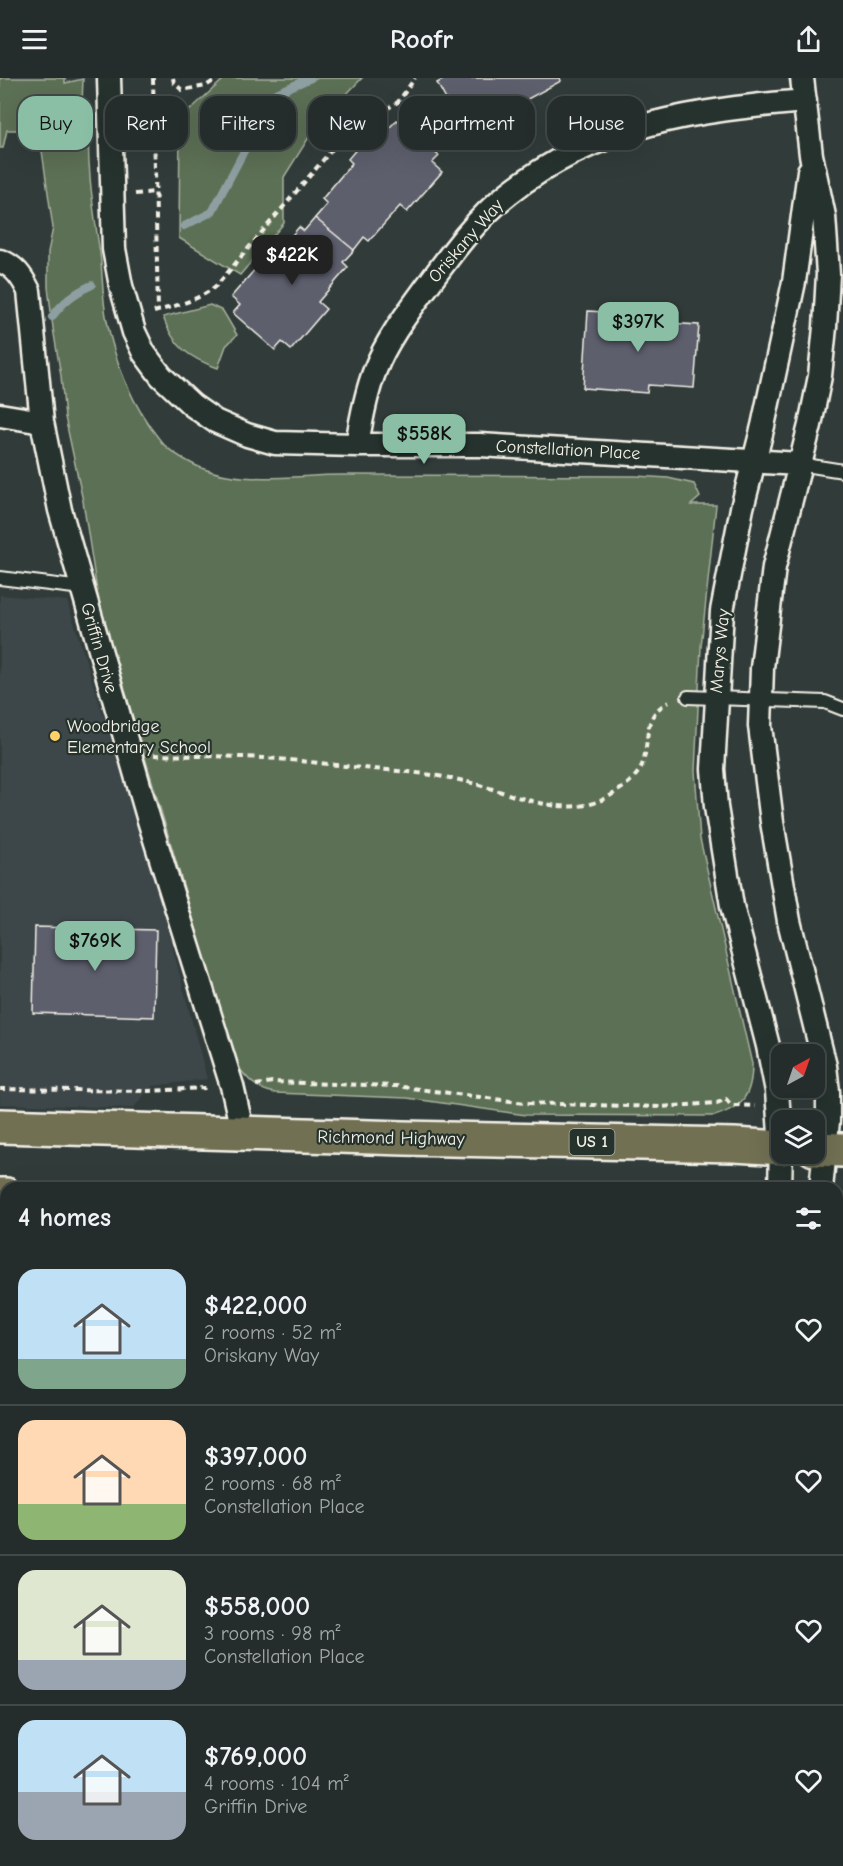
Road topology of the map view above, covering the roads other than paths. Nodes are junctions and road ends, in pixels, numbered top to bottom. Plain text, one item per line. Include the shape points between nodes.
1 (109, 78) edge
2 (802, 78) edge
3 (805, 101) junction
4 (811, 155) junction
5 (0, 261) edge
6 (0, 415) edge
7 (42, 422) junction
8 (357, 445) junction
9 (754, 461) junction
10 (799, 464) junction
11 (843, 471) edge
12 (0, 578) edge
13 (82, 588) junction
14 (688, 697) road end
15 (716, 698) junction
16 (761, 699) junction
17 (843, 709) edge
18 (779, 1110) edge
19 (0, 1126) edge
20 (243, 1134) junction
21 (771, 1147) edge
22 (828, 1149) edge
23 (781, 1164) edge
24 (780, 1182) edge
25 (822, 1182) edge

1 - 8 street, Constellation Place via 114,249 130,319 144,353 161,376 192,405 215,421 247,435 275,443
2 - 3 street, Marys Way
3 - 4 street, Marys Way
3 - 8 street, Oriskany Way via 669,118 624,131 550,164 509,193 450,254 404,317 375,369
4 - 9 street, Marys Way via 794,282
4 - 10 street, Marys Way via 824,216 828,274 820,376
5 - 7 street, Griffin Drive via 21,275 29,294
6 - 7 street
7 - 13 street, Griffin Drive via 60,510
8 - 9 street, Constellation Place via 480,445
9 - 10 street, Constellation Place
9 - 15 street, Marys Way via 722,611
10 - 11 lane
10 - 16 street, Marys Way via 774,567
12 - 13 lane
13 - 20 street, Griffin Drive via 232,1086
14 - 15 lane
15 - 16 lane
15 - 18 street, Marys Way via 716,807 732,906 768,1046
16 - 17 lane via 825,702
16 - 22 street, Marys Way via 760,726 772,822 789,921 825,1066
19 - 20 main road, Richmond Highway / US 1
20 - 21 main road, Richmond Highway / US 1
22 - 25 street, Marys Way
23 - 24 street, Marys Way

